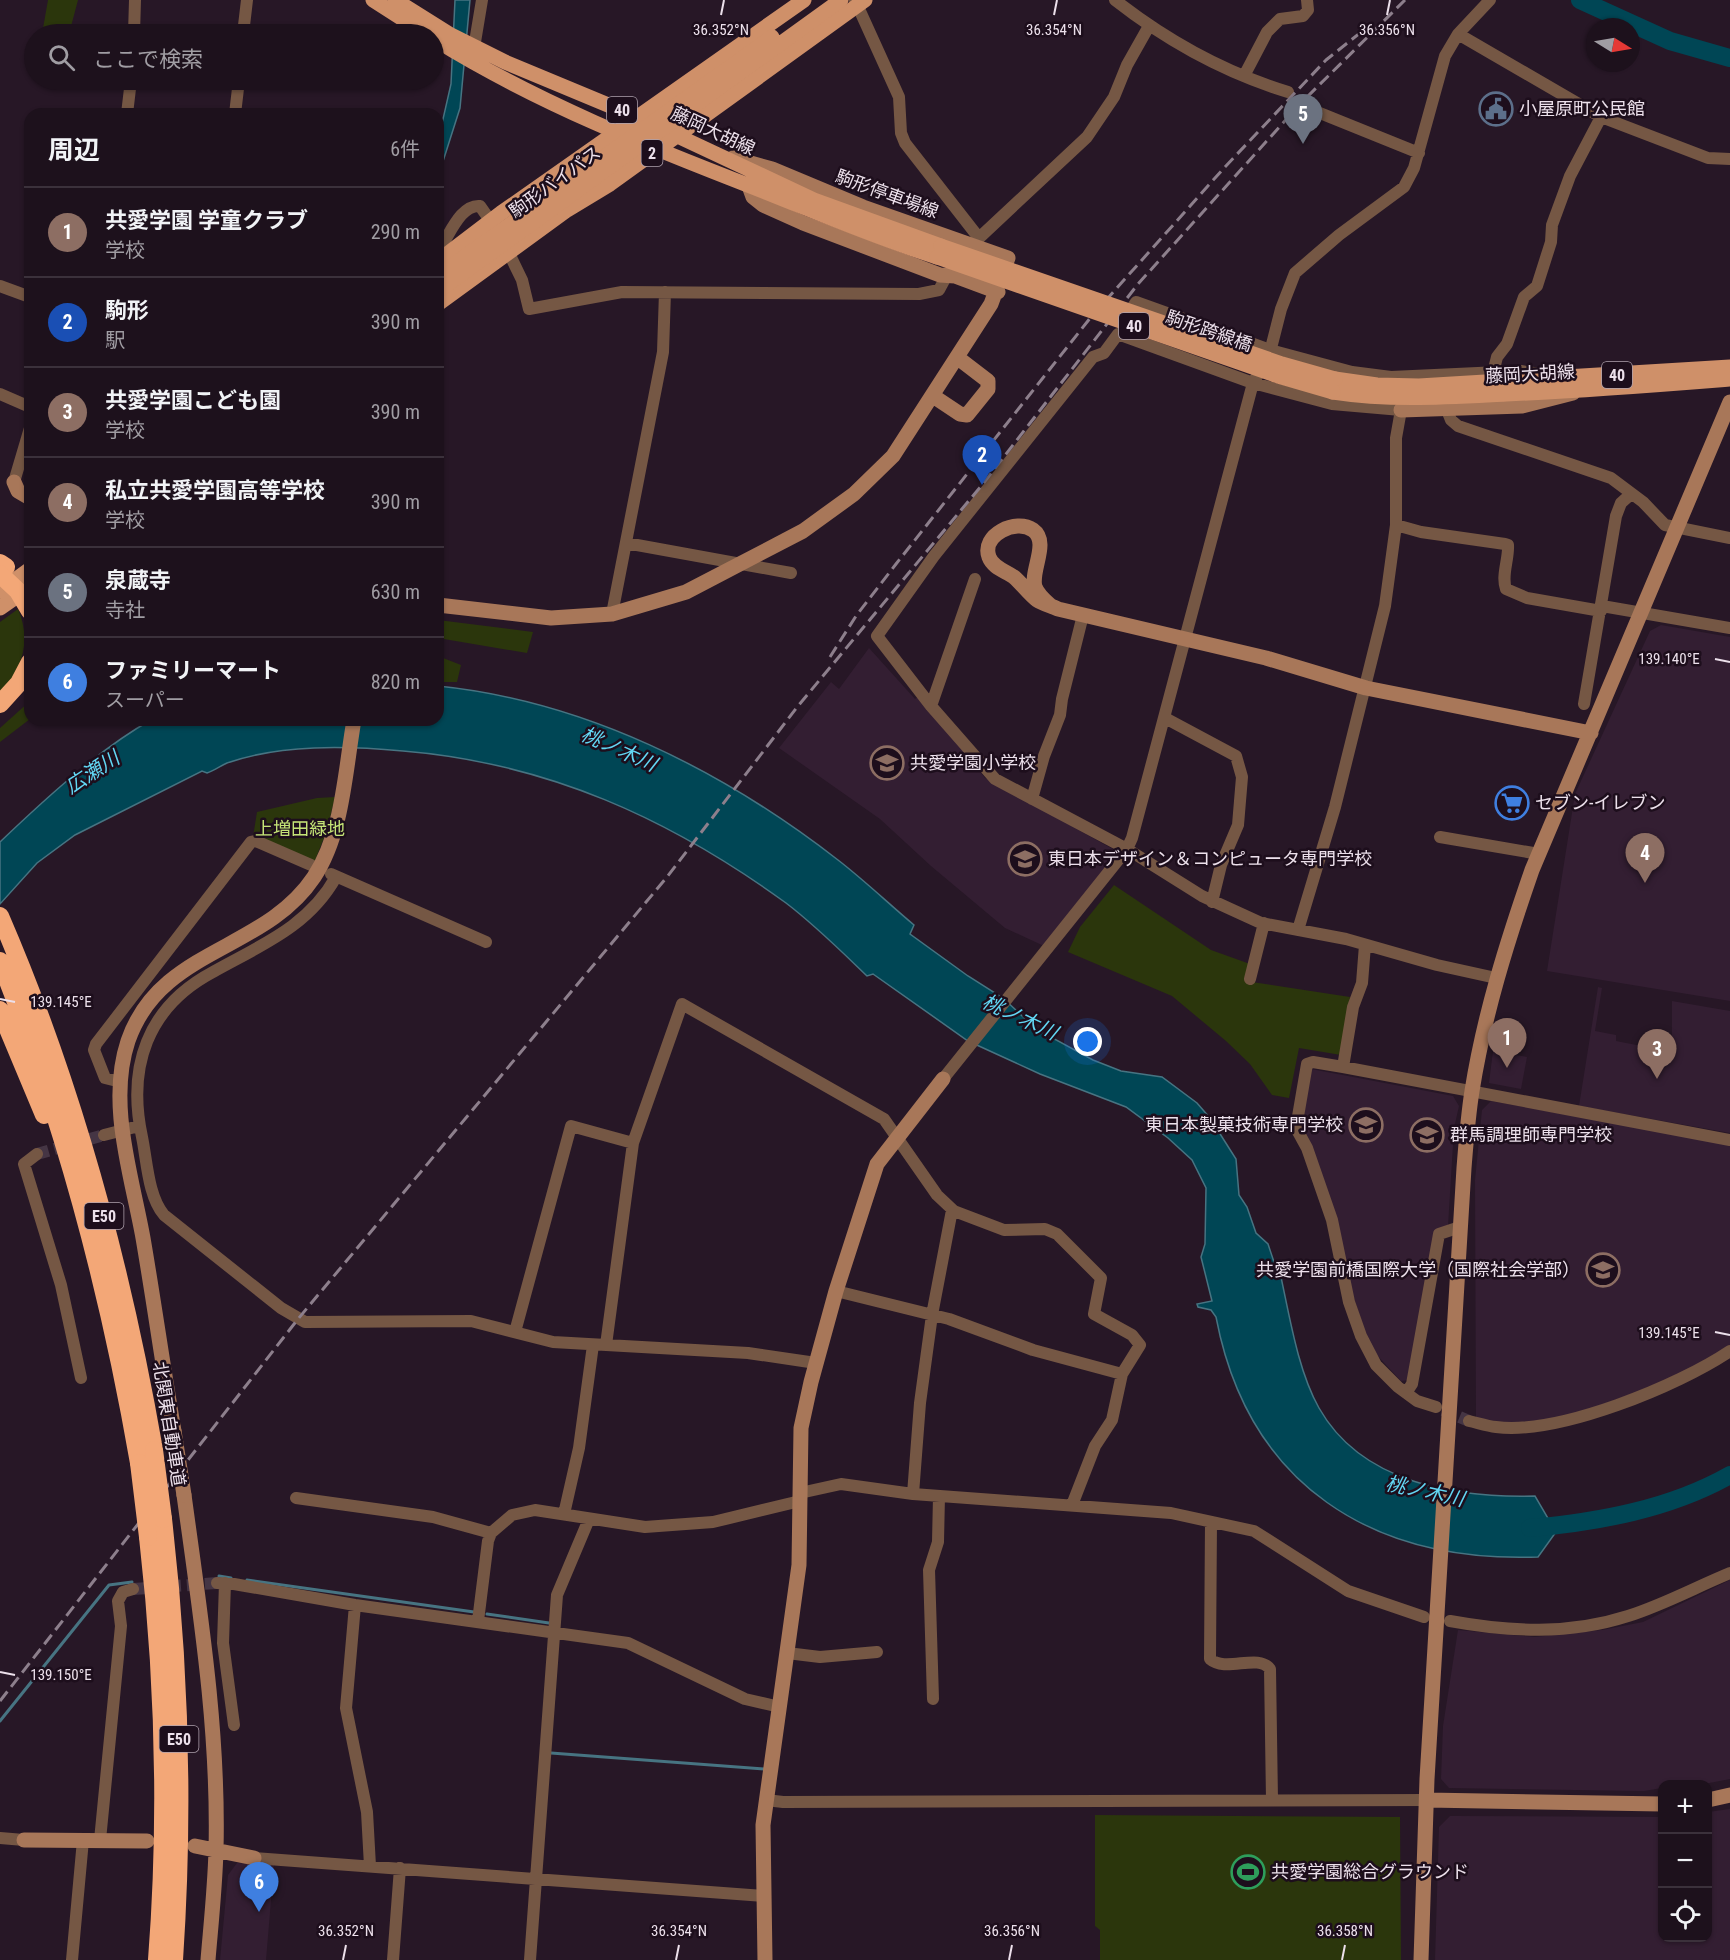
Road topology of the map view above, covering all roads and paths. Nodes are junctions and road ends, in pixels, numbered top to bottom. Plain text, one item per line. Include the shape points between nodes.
1 (135, 0) edge
2 (247, 0) edge
3 (373, 0) edge
4 (395, 0) edge
5 (482, 0) edge
6 (804, 0) edge
7 (823, 0) edge
8 (841, 0) edge
9 (1115, 0) edge
10 (1306, 0) edge
11 (1490, 0) edge
12 (859, 2) edge
13 (134, 24) edge
14 (244, 24) edge
15 (410, 24) edge
16 (426, 24) edge
17 (1149, 26) junction
18 (1458, 34) junction
19 (444, 37) edge
20 (444, 41) edge
21 (450, 42) junction
22 (472, 52) junction
23 (1244, 76) junction
24 (130, 90) edge
25 (238, 90) edge
26 (1288, 92) dead end
27 (1305, 107) dead end
28 (128, 108) edge
29 (236, 108) edge
30 (637, 117) junction
31 (1601, 117) junction
32 (588, 121) junction
33 (615, 132) junction
34 (676, 136) junction
35 (657, 150) junction
36 (586, 153) junction
37 (1419, 153) junction
38 (719, 155) junction
39 (1730, 159) edge
40 (749, 186) junction
41 (492, 221) junction
42 (444, 242) edge
43 (977, 242) junction
44 (939, 252) junction
45 (510, 253) junction
46 (444, 257) edge
47 (444, 272) edge
48 (946, 277) junction
49 (0, 286) edge
50 (444, 287) edge
51 (665, 292) junction
52 (998, 292) junction
53 (24, 295) edge
54 (444, 300) edge
55 (1118, 334) junction
56 (1270, 350) junction
57 (957, 358) junction
58 (1730, 367) edge
59 (1496, 372) junction
60 (1553, 379) junction
61 (1730, 379) edge
62 (1253, 382) junction
63 (1334, 386) junction
64 (1575, 392) junction
65 (0, 394) edge
66 (933, 396) junction
67 (1730, 402) edge
68 (24, 404) edge
69 (1401, 410) junction
70 (1447, 410) junction
71 (24, 448) edge
72 (14, 482) joint
73 (24, 494) edge
74 (1631, 494) junction
75 (1730, 524) edge
76 (1396, 525) junction
77 (1675, 528) junction
78 (1728, 538) edge
79 (626, 543) junction
80 (744, 563) junction
81 (2, 568) edge
82 (24, 573) edge
83 (791, 573) dead end
84 (975, 579) dead end
85 (24, 584) edge
86 (0, 591) edge
87 (24, 592) edge
88 (24, 601) edge
89 (1050, 605) junction
90 (444, 606) edge
91 (0, 608) edge
92 (1602, 608) junction
93 (1642, 611) junction
94 (612, 614) junction
95 (1083, 615) junction
96 (1730, 628) edge
97 (1185, 639) junction
98 (24, 673) edge
99 (1366, 688) junction
100 (24, 690) edge
101 (0, 704) edge
102 (1584, 704) dead end
103 (931, 706) junction
104 (0, 716) edge
105 (1165, 718) junction
106 (353, 726) edge
107 (1591, 733) junction
108 (1032, 799) junction
109 (1440, 837) dead end
110 (1127, 849) junction
111 (1539, 854) junction
112 (311, 865) dead end
113 (1212, 902) junction
114 (0, 916) edge
115 (1264, 924) junction
116 (1298, 930) junction
117 (486, 942) dead end
118 (1365, 945) junction
119 (0, 961) edge
120 (1496, 978) junction
121 (1250, 979) dead end
122 (6, 1009) edge
123 (1343, 1067) junction
124 (943, 1079) joint
125 (120, 1082) junction
126 (1472, 1093) junction
127 (139, 1126) junction
128 (124, 1130) junction
129 (104, 1135) tunnel mouth
130 (897, 1135) junction
131 (1730, 1140) edge
132 (633, 1143) junction
133 (37, 1154) dead end
134 (952, 1210) junction
135 (1460, 1227) junction
136 (836, 1291) junction
137 (932, 1315) junction
138 (515, 1332) junction
139 (600, 1345) junction
140 (1730, 1351) edge
141 (816, 1364) junction
142 (1122, 1374) junction
143 (81, 1378) dead end
144 (1406, 1393) junction
145 (1436, 1407) tunnel mouth
146 (1469, 1420) tunnel mouth
147 (913, 1494) junction
148 (939, 1496) junction
149 (800, 1497) junction
150 (296, 1498) dead end
151 (1072, 1504) junction
152 (564, 1514) junction
153 (589, 1519) junction
154 (1211, 1522) junction
155 (490, 1533) junction
156 (1730, 1573) edge
157 (133, 1589) dead end
158 (356, 1605) junction
159 (1424, 1617) dead end
160 (478, 1621) junction
161 (1450, 1621) dead end
162 (553, 1632) junction
163 (877, 1652) dead end
164 (788, 1653) junction
165 (933, 1699) dead end
166 (780, 1707) junction
167 (234, 1725) dead end
168 (1730, 1796) edge
169 (1712, 1799) edge
170 (766, 1800) junction
171 (1272, 1800) junction
172 (1427, 1800) junction
173 (1658, 1804) edge
174 (0, 1838) edge
175 (24, 1840) joint
176 (83, 1840) junction
177 (100, 1840) junction
178 (147, 1841) dead end
179 (195, 1846) dead end
180 (216, 1851) junction
181 (254, 1858) joint
182 (370, 1866) junction
183 (400, 1868) junction
184 (537, 1879) junction
185 (764, 1896) junction
186 (72, 1960) edge
187 (157, 1960) edge
188 (174, 1960) edge
189 (207, 1960) edge
190 (393, 1960) edge
191 (530, 1960) edge
192 (765, 1960) edge
193 (1422, 1960) edge

1 - 13 street
2 - 14 street
3 - 15 main road
4 - 16 main road, 40
5 - 22 street
6 - 30 main road, 2
7 - 47 main road, 駒形バイパス / 2, bridge
8 - 50 main road, 駒形バイパス / 2, bridge
9 - 17 street
10 - 23 street via 1308,10 1303,16 1280,19 1267,32
11 - 18 street
12 - 34 main road, 2
12 - 43 street via 899,98 905,143
17 - 23 street
17 - 43 street via 1114,97 1087,137
18 - 31 street
18 - 37 street via 1445,56
19 - 21 main road, 40
20 - 21 main road, 40
21 - 22 main road, 40
22 - 30 main road, 藤岡大胡線 / 40
22 - 32 main road, 藤岡大胡線 / 40 via 511,84
23 - 26 street
24 - 28 street
25 - 29 street
27 - 37 street
30 - 33 main road, 2
30 - 34 main road, 藤岡大胡線 / 40
31 - 39 street via 1708,158
31 - 59 street via 1570,176 1552,225 1551,242 1537,286 1524,297 1507,344 1497,357
32 - 33 main road, 藤岡大胡線 / 40
32 - 36 main road via 592,134
33 - 35 main road, 藤岡大胡線 / 40
33 - 36 main road, 2
34 - 35 main road, 2
34 - 38 main road, 藤岡大胡線 / 40
35 - 40 main road, 藤岡大胡線 / 40
35 - 45 main road, 2
36 - 41 main road, 2
37 - 56 street via 1404,188 1295,273
38 - 43 street, 駒形停車場線 via 772,169 863,207
38 - 44 main road, 藤岡大胡線 / 40
40 - 44 main road, 藤岡大胡線 / 40 via 847,227
40 - 48 street via 750,194 758,202 773,209
41 - 42 street via 480,206 472,206 462,213
41 - 45 street
41 - 46 main road, 2
43 - 52 street, 駒形停車場線 via 1008,258
44 - 63 main road, 駒形跨線橋 / 40, bridge via 1267,373
45 - 51 street via 529,309 621,292
45 - 54 main road, 2
48 - 51 street via 939,290 919,294
48 - 52 street via 955,276
49 - 53 street
51 - 79 street via 663,352
52 - 57 street, 駒形停車場線
55 - 56 street via 1136,302
55 - 62 street
55 - 103 street via 1104,353 1093,357 879,630 877,636
56 - 59 street via 1317,364 1391,377
56 - 62 street
57 - 66 street, 駒形停車場線
57 - 66 street via 988,381 988,389 967,415
58 - 60 main road, 藤岡大胡線 / 40
59 - 60 street via 1533,372
60 - 63 main road, 藤岡大胡線 / 40 via 1419,387
61 - 64 main road, 藤岡大胡線 / 40
62 - 69 street via 1332,404
62 - 97 street
63 - 64 main road, 藤岡大胡線 / 40 via 1375,398
64 - 70 street via 1522,406
65 - 68 street
66 - 80 street, 駒形停車場線 via 893,456 868,482 803,531
67 - 77 street
69 - 70 street
69 - 76 street via 1396,438
70 - 74 street via 1458,426 1611,478
71 - 72 street
72 - 73 street
74 - 77 street via 1661,523
74 - 92 street via 1618,509
75 - 78 street
76 - 92 street via 1508,545 1506,589 1527,598
76 - 99 street via 1385,606
77 - 78 street
77 - 93 street
79 - 80 street
79 - 94 street
80 - 83 street
80 - 94 street, 駒形停車場線 via 686,592
81 - 85 highway
81 - 88 highway, bridge
82 - 86 main road
84 - 103 street
87 - 91 main road
89 - 89 street via 1036,599 989,558 988,549 1006,528 1027,527 1038,536 1035,584
89 - 95 street
90 - 94 street, 駒形停車場線 via 551,618
92 - 93 street
92 - 102 street
93 - 96 street
93 - 107 street
95 - 97 street
95 - 108 street via 1060,715
97 - 99 street
97 - 105 street
98 - 101 highway
99 - 107 street
99 - 116 street
100 - 104 highway
103 - 108 street via 989,774
105 - 110 street
105 - 113 street via 1236,756 1242,777 1238,825 1221,865
106 - 125 street via 328,847 308,885 267,924 200,959 163,986 132,1031
107 - 111 street
108 - 110 street
109 - 111 street
110 - 113 street
110 - 124 street
111 - 120 street
112 - 125 street via 251,842 96,1044 94,1050 105,1078
113 - 115 street
114 - 188 highway, 北関東自動車道 / E50, bridge via 79,1128 125,1299 154,1450 179,1698 180,1814
115 - 116 street
115 - 121 street
116 - 118 street
117 - 127 street via 334,875 322,898 294,927 212,972 174,1000 161,1015 151,1031 139,1068
118 - 120 street
118 - 123 street via 1362,983 1353,1006
119 - 122 highway, 北関東自動車道 / E50
120 - 126 street
122 - 187 highway, 北関東自動車道 / E50, bridge via 62,1132 108,1301 139,1463 157,1625 163,1742
123 - 126 street
123 - 144 street via 1307,1064 1296,1128 1332,1220 1348,1302 1360,1336 1377,1365
124 - 130 street
125 - 128 street
126 - 131 street
126 - 135 street
127 - 128 street
127 - 138 street via 159,1209 193,1240 298,1319 316,1323 471,1321
128 - 129 street
128 - 180 street, bridge via 184,1495 212,1725
130 - 132 street via 884,1119 682,1004
130 - 134 street via 927,1182
130 - 136 street via 877,1164
132 - 138 street via 571,1126
132 - 139 street
133 - 143 street via 24,1164 61,1285
134 - 137 street
134 - 142 street via 1004,1230 1045,1229 1062,1237 1102,1281 1094,1314 1132,1335 1140,1345
135 - 144 street via 1439,1234 1412,1384
135 - 172 street
136 - 137 street
136 - 141 street
137 - 142 street via 1033,1350
137 - 147 street
138 - 139 street via 553,1342
139 - 141 street via 767,1355
139 - 152 street
140 - 146 street via 1675,1382 1592,1414 1511,1427
141 - 149 street via 801,1428
142 - 151 street via 1112,1420 1095,1446
144 - 145 street
147 - 148 street
147 - 149 street via 841,1484
148 - 151 street
148 - 165 street via 938,1542 929,1570
149 - 153 street via 697,1524 639,1527
149 - 164 street via 800,1565
150 - 155 street via 433,1517
151 - 154 street via 1154,1510
152 - 153 street
152 - 155 street via 522,1512
153 - 162 street via 558,1590
154 - 159 street via 1259,1533 1348,1591
154 - 171 street via 1210,1659 1219,1664 1262,1664 1270,1669
155 - 160 street
156 - 161 street via 1657,1606 1593,1625 1523,1631
157 - 177 street via 119,1595 121,1626
158 - 160 street
158 - 167 street via 221,1583 224,1653
158 - 182 street via 346,1708 368,1812
160 - 162 street
162 - 166 street via 628,1643 745,1699
162 - 184 street
163 - 164 street via 820,1658
164 - 166 street
166 - 170 street
168 - 169 street
170 - 171 street
170 - 185 street
171 - 172 street
172 - 173 street
172 - 193 street
174 - 175 street
175 - 176 street
176 - 177 street
176 - 186 street
177 - 178 street
179 - 180 street
180 - 181 street
180 - 189 street
181 - 182 street
182 - 183 street
183 - 184 street
183 - 190 street
184 - 185 street
184 - 191 street
185 - 192 street

